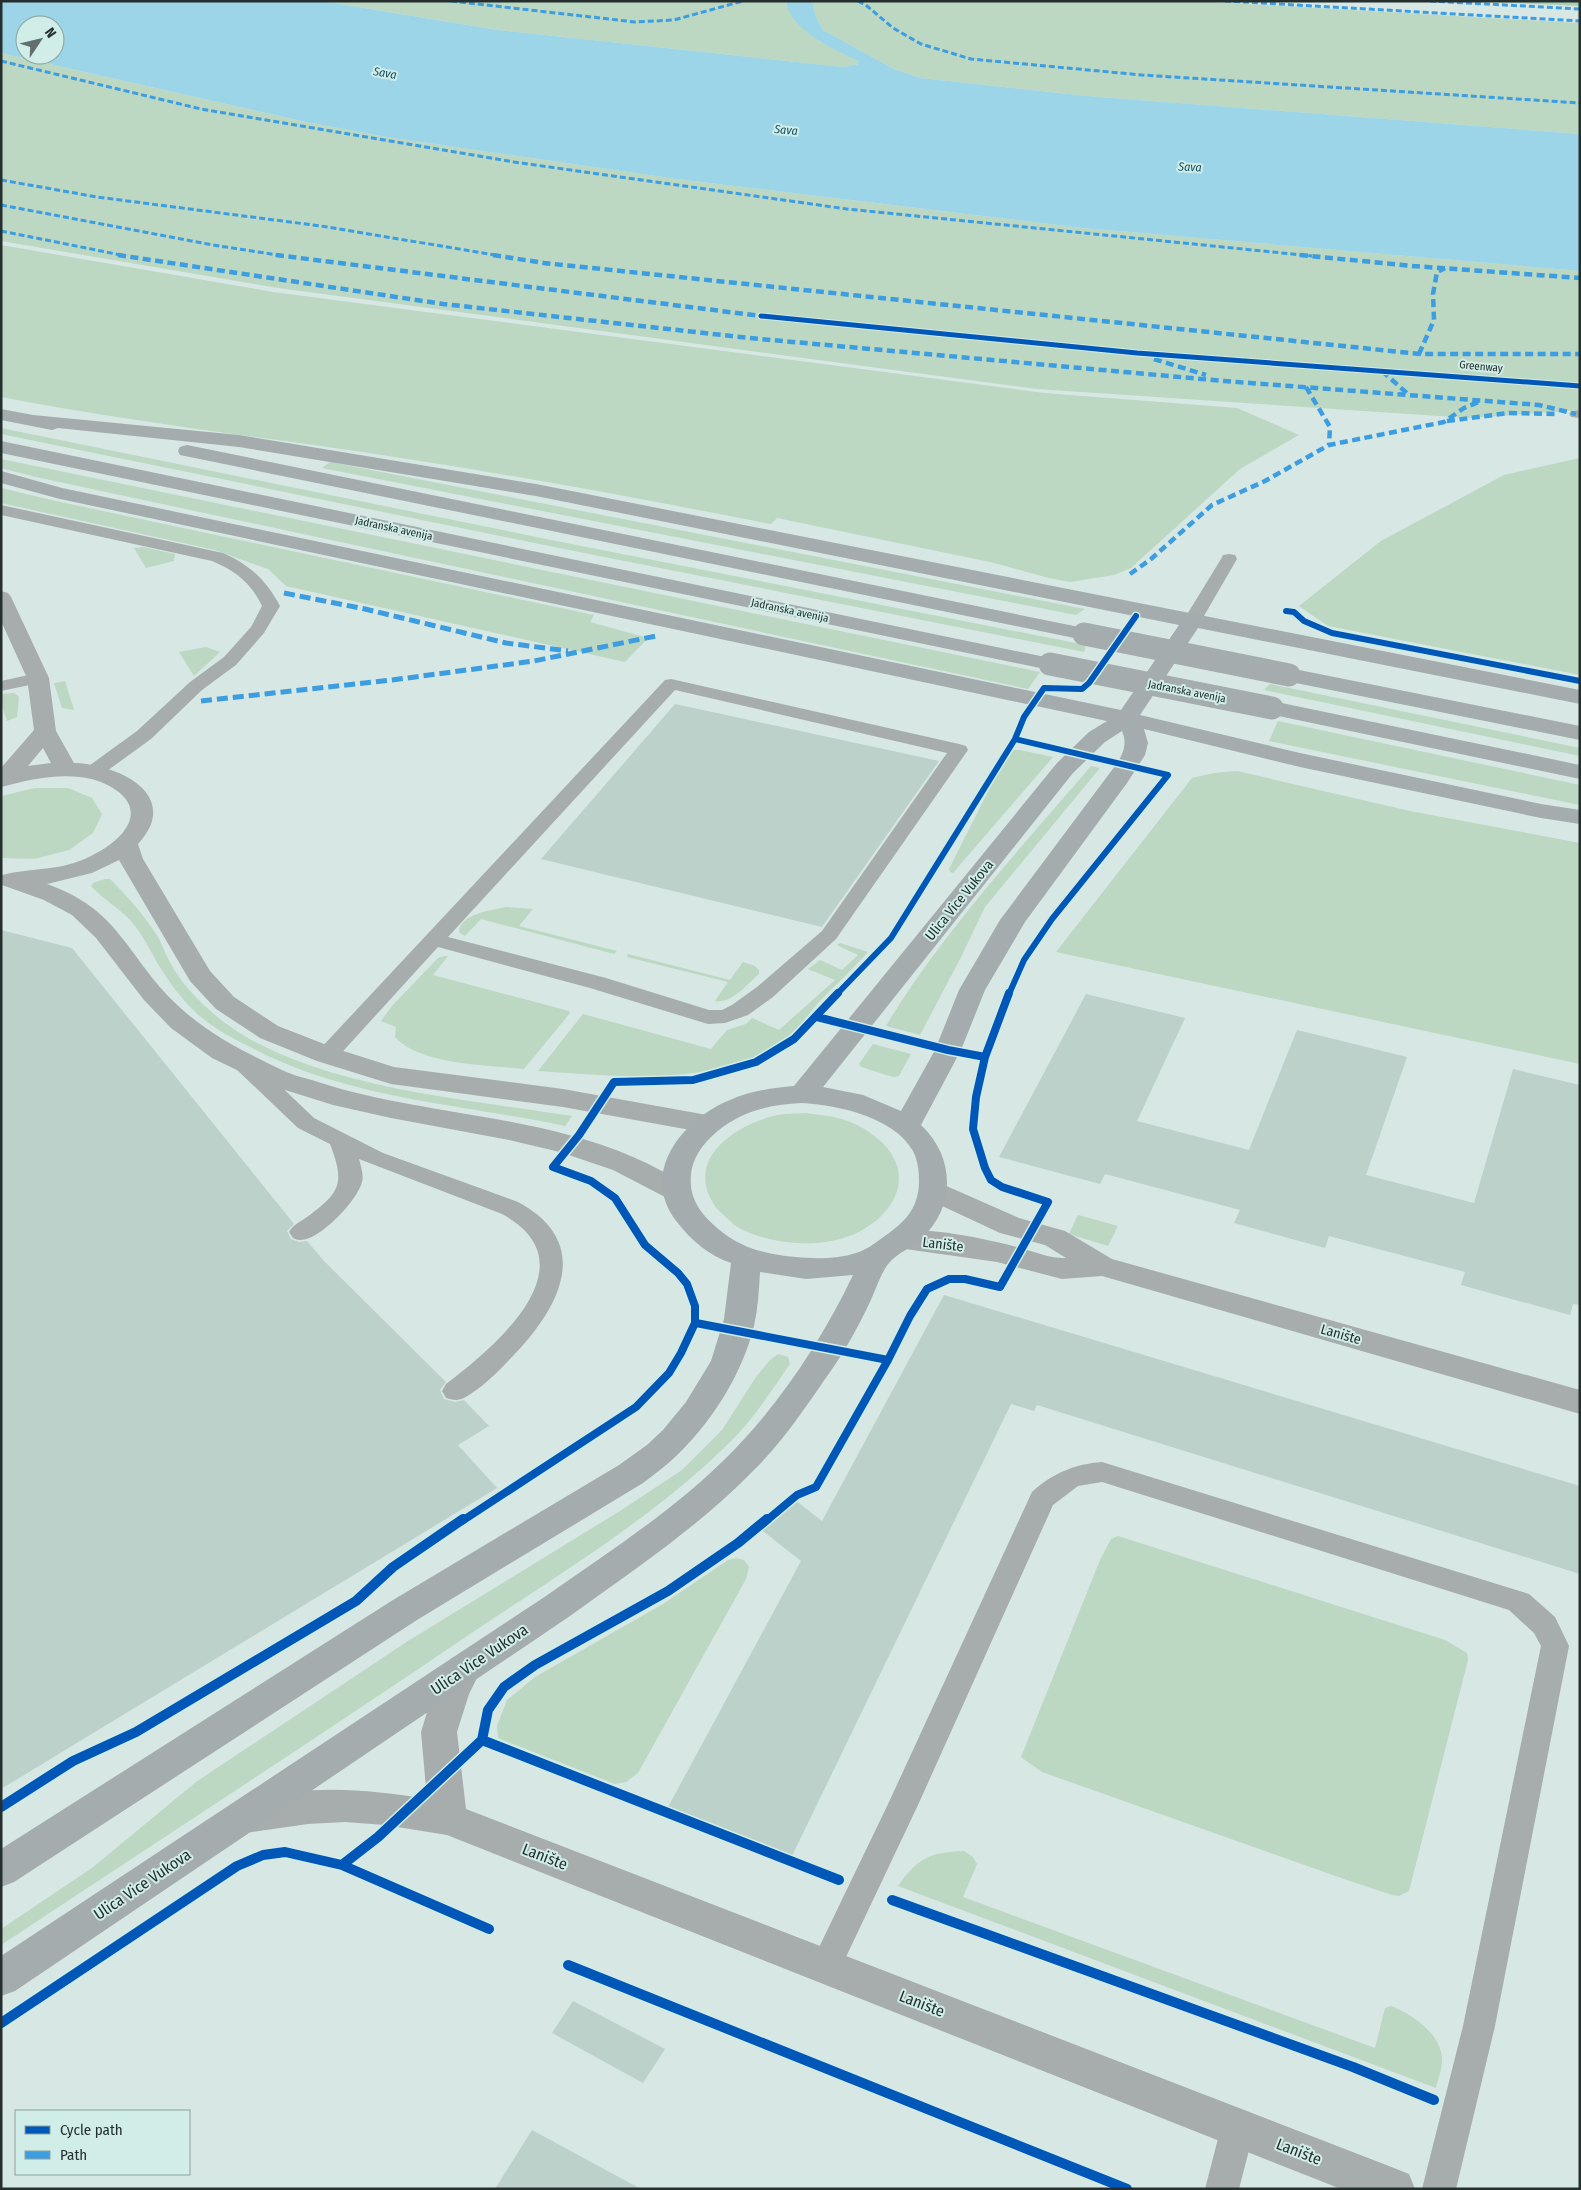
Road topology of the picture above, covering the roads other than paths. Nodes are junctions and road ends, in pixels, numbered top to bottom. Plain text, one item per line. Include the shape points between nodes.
1 (1, 414) edge
2 (34, 420) junction
3 (1, 447) edge
4 (1, 477) edge
5 (1, 510) edge
6 (1229, 559) dead end
7 (1, 597) edge
8 (1192, 622) junction
9 (38, 678) junction
10 (1, 686) edge
11 (1580, 697) edge
12 (1127, 718) junction
13 (45, 731) junction
14 (1580, 733) edge
15 (66, 769) junction
16 (93, 772) junction
17 (1580, 772) edge
18 (3, 779) edge
19 (1580, 817) edge
20 (126, 844) junction
21 (6, 880) edge
22 (434, 940) junction
23 (327, 1055) junction
24 (242, 1063) junction
25 (802, 1094) junction
26 (707, 1124) junction
27 (906, 1126) junction
28 (339, 1140) junction
29 (677, 1191) junction
30 (935, 1191) junction
31 (301, 1232) dead end
32 (888, 1249) junction
33 (746, 1258) junction
34 (1102, 1266) junction
35 (455, 1391) dead end
36 (1580, 1402) edge
37 (464, 1668) junction
38 (244, 1817) junction
39 (449, 1819) junction
40 (1, 1870) edge
41 (826, 1966) junction
42 (1, 1978) edge
43 (1238, 2127) junction
44 (1222, 2189) edge
45 (1394, 2189) edge
46 (1438, 2189) edge

1 - 2 main road
2 - 8 main road via 239,441 536,490
2 - 14 main road, bridge
3 - 17 main road, Jadranska avenija, bridge
4 - 12 main road via 60,493
5 - 16 lane via 237,565 253,576 271,606 258,629 230,661 196,686 144,735
6 - 8 lane
7 - 9 street
8 - 11 main road
8 - 12 main road, Ulica Vice Vukova
9 - 10 lane
9 - 13 street
12 - 19 main road via 1310,762
12 - 25 main road, Ulica Vice Vukova via 1097,737 1065,768
12 - 27 main road via 1136,732 1134,754 1013,920 972,990 948,1050
13 - 15 street
13 - 18 street
15 - 16 street
15 - 18 street via 36,771
16 - 20 street via 119,780 135,792 143,809 140,826
20 - 21 street via 103,860 75,871 44,878
20 - 23 street via 184,951 213,991 240,1014 269,1032
21 - 24 street via 62,898 90,917 146,987 178,1020
22 - 22 lane via 671,684 959,750 829,935 765,992 740,1010 725,1016 708,1017 598,983
22 - 23 lane
23 - 26 street via 391,1075 563,1098
24 - 28 lane via 306,1123
24 - 29 street via 338,1098 505,1129 569,1146 627,1165
25 - 26 main road via 739,1106
25 - 27 main road via 838,1097 872,1107
26 - 29 main road via 691,1140 679,1160
27 - 30 main road via 931,1161
28 - 31 lane via 351,1174 347,1190 330,1213
28 - 35 lane via 374,1158 510,1208 529,1219 544,1236 551,1254 552,1272 538,1311 514,1339
29 - 33 main road via 684,1210 699,1230 720,1246
30 - 32 main road via 927,1212 912,1232
30 - 34 street, Lanište via 1010,1226 1056,1238
32 - 33 main road via 850,1265 790,1268
32 - 34 street, Lanište via 948,1244 997,1252 1062,1269
32 - 37 main road, Ulica Vice Vukova via 820,1363 769,1431 730,1474 633,1553
33 - 40 main road via 738,1324 728,1358 699,1406 662,1451 631,1474 405,1610
34 - 36 street, Lanište
37 - 38 main road, Ulica Vice Vukova
37 - 39 street via 451,1693 439,1732
38 - 39 street, Lanište via 291,1809 344,1806 399,1810
38 - 42 main road, Ulica Vice Vukova
39 - 41 street, Lanište
41 - 43 street, Lanište
41 - 46 lane via 1042,1499 1058,1485 1083,1472 1102,1472 1519,1602 1545,1625 1554,1646 1478,2026
43 - 44 lane
43 - 45 street, Lanište

